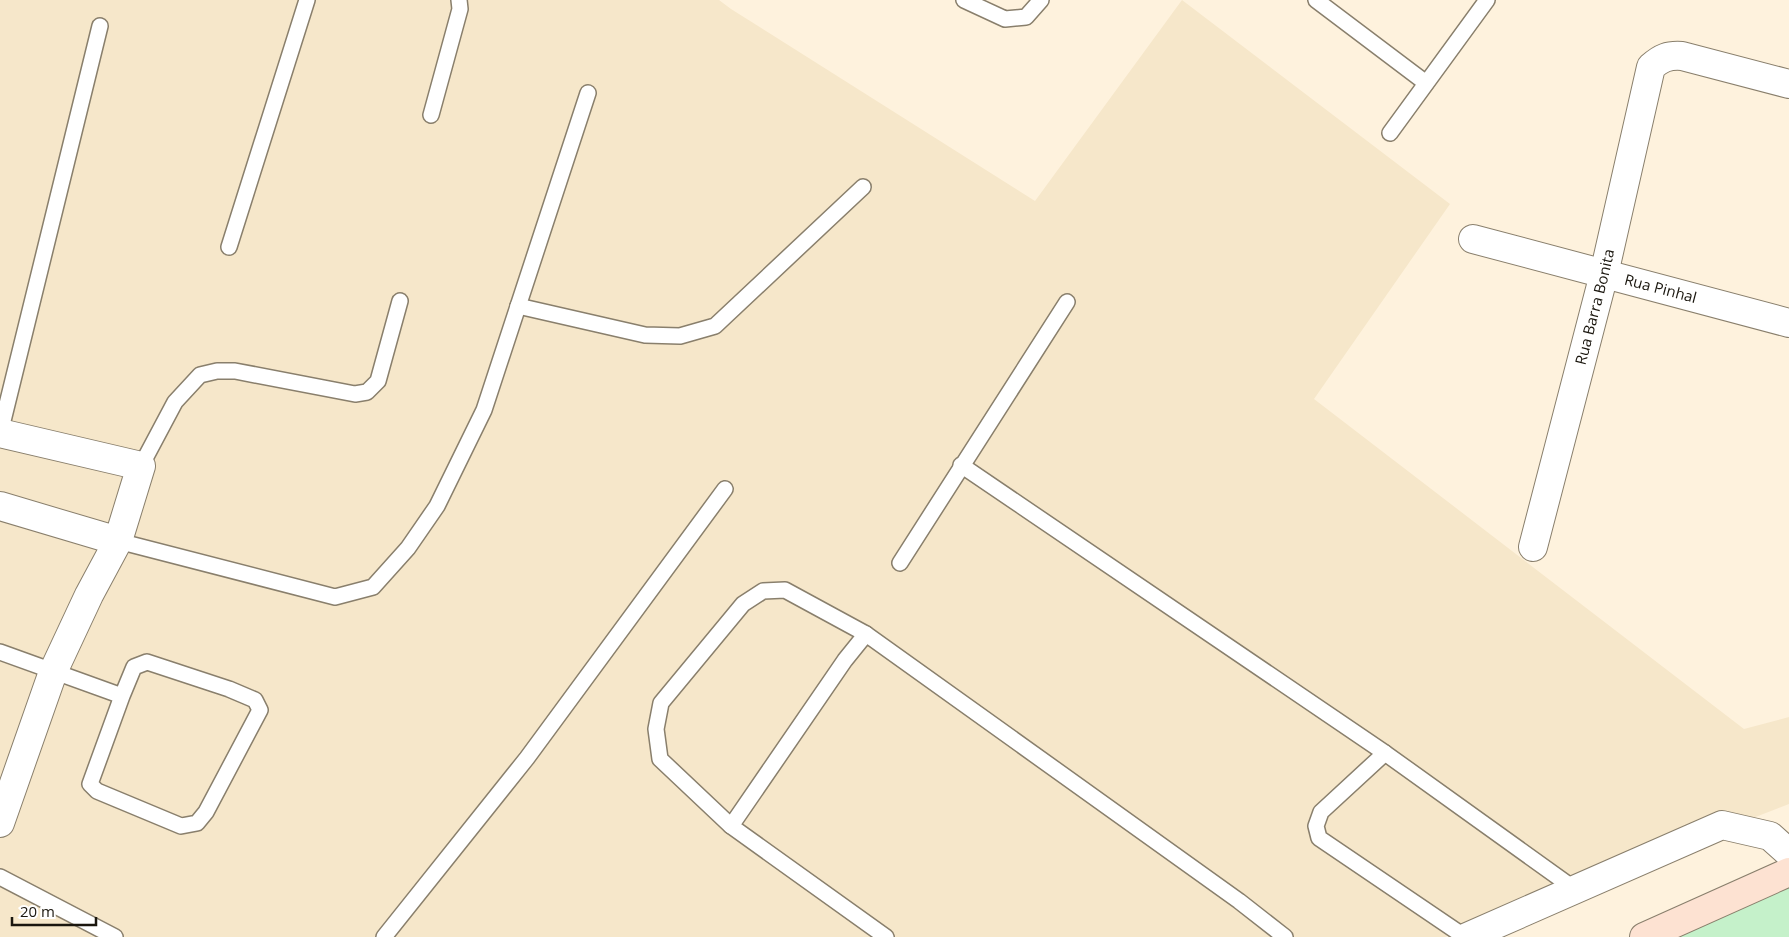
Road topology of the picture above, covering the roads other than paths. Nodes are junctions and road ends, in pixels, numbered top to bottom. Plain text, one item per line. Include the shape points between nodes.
1 (307, 0) edge
2 (459, 0) edge
3 (964, 0) edge
4 (1041, 0) edge
5 (1316, 0) edge
6 (1487, 0) edge
7 (100, 26) dead end
8 (1426, 84) junction
9 (1789, 84) edge
10 (588, 92) dead end
11 (431, 115) dead end
12 (1390, 133) dead end
13 (863, 187) dead end
14 (1473, 239) dead end
15 (229, 247) dead end
16 (1604, 274) junction
17 (400, 301) dead end
18 (1066, 302) dead end
19 (518, 306) junction
20 (1789, 323) edge
21 (0, 433) edge
22 (961, 465) junction
23 (141, 466) junction
24 (725, 489) dead end
25 (0, 506) edge
26 (118, 541) junction
27 (1533, 547) dead end
28 (900, 563) dead end
29 (866, 634) junction
30 (0, 652) edge
31 (53, 672) junction
32 (122, 696) junction
33 (1385, 753) junction
34 (0, 823) edge
35 (731, 826) junction
36 (1789, 853) edge
37 (1789, 872) edge
38 (0, 877) edge
39 (1576, 890) junction
40 (116, 937) edge
41 (384, 937) edge
42 (886, 937) edge
43 (1286, 937) edge
44 (1466, 937) edge
45 (1644, 937) edge

1 - 15 lane
2 - 11 lane via 460,9
3 - 4 lane via 1005,19 1026,17
5 - 8 lane
6 - 8 lane
7 - 21 lane
8 - 12 lane
9 - 16 street, Rua Barra Bonita via 1682,56 1670,55 1651,67
10 - 19 lane
13 - 19 lane via 715,326 680,336 645,335
14 - 16 street, Rua Pinhal
16 - 20 street, Rua Pinhal
16 - 27 street, Rua Barra Bonita
17 - 23 lane via 378,381 366,392 355,394 235,371 200,375 175,402
18 - 22 lane
19 - 26 lane via 484,410 437,506 408,548 373,587 335,597
21 - 23 street
22 - 28 lane
22 - 33 lane
23 - 26 street
24 - 41 lane via 526,758
25 - 26 street
26 - 31 street via 88,595
29 - 35 lane via 844,660
29 - 35 lane via 785,590 763,591 742,604 661,703 656,729 660,759
29 - 43 lane
30 - 31 lane
31 - 32 lane
31 - 34 street
32 - 32 lane via 134,667 147,662 255,700 260,710 206,812 197,823 180,826 97,791 90,784
33 - 39 lane
33 - 44 lane via 1320,812 1316,826 1319,838
35 - 42 lane
36 - 39 street via 1770,836 1722,826
37 - 45 street
38 - 40 lane
39 - 44 street

